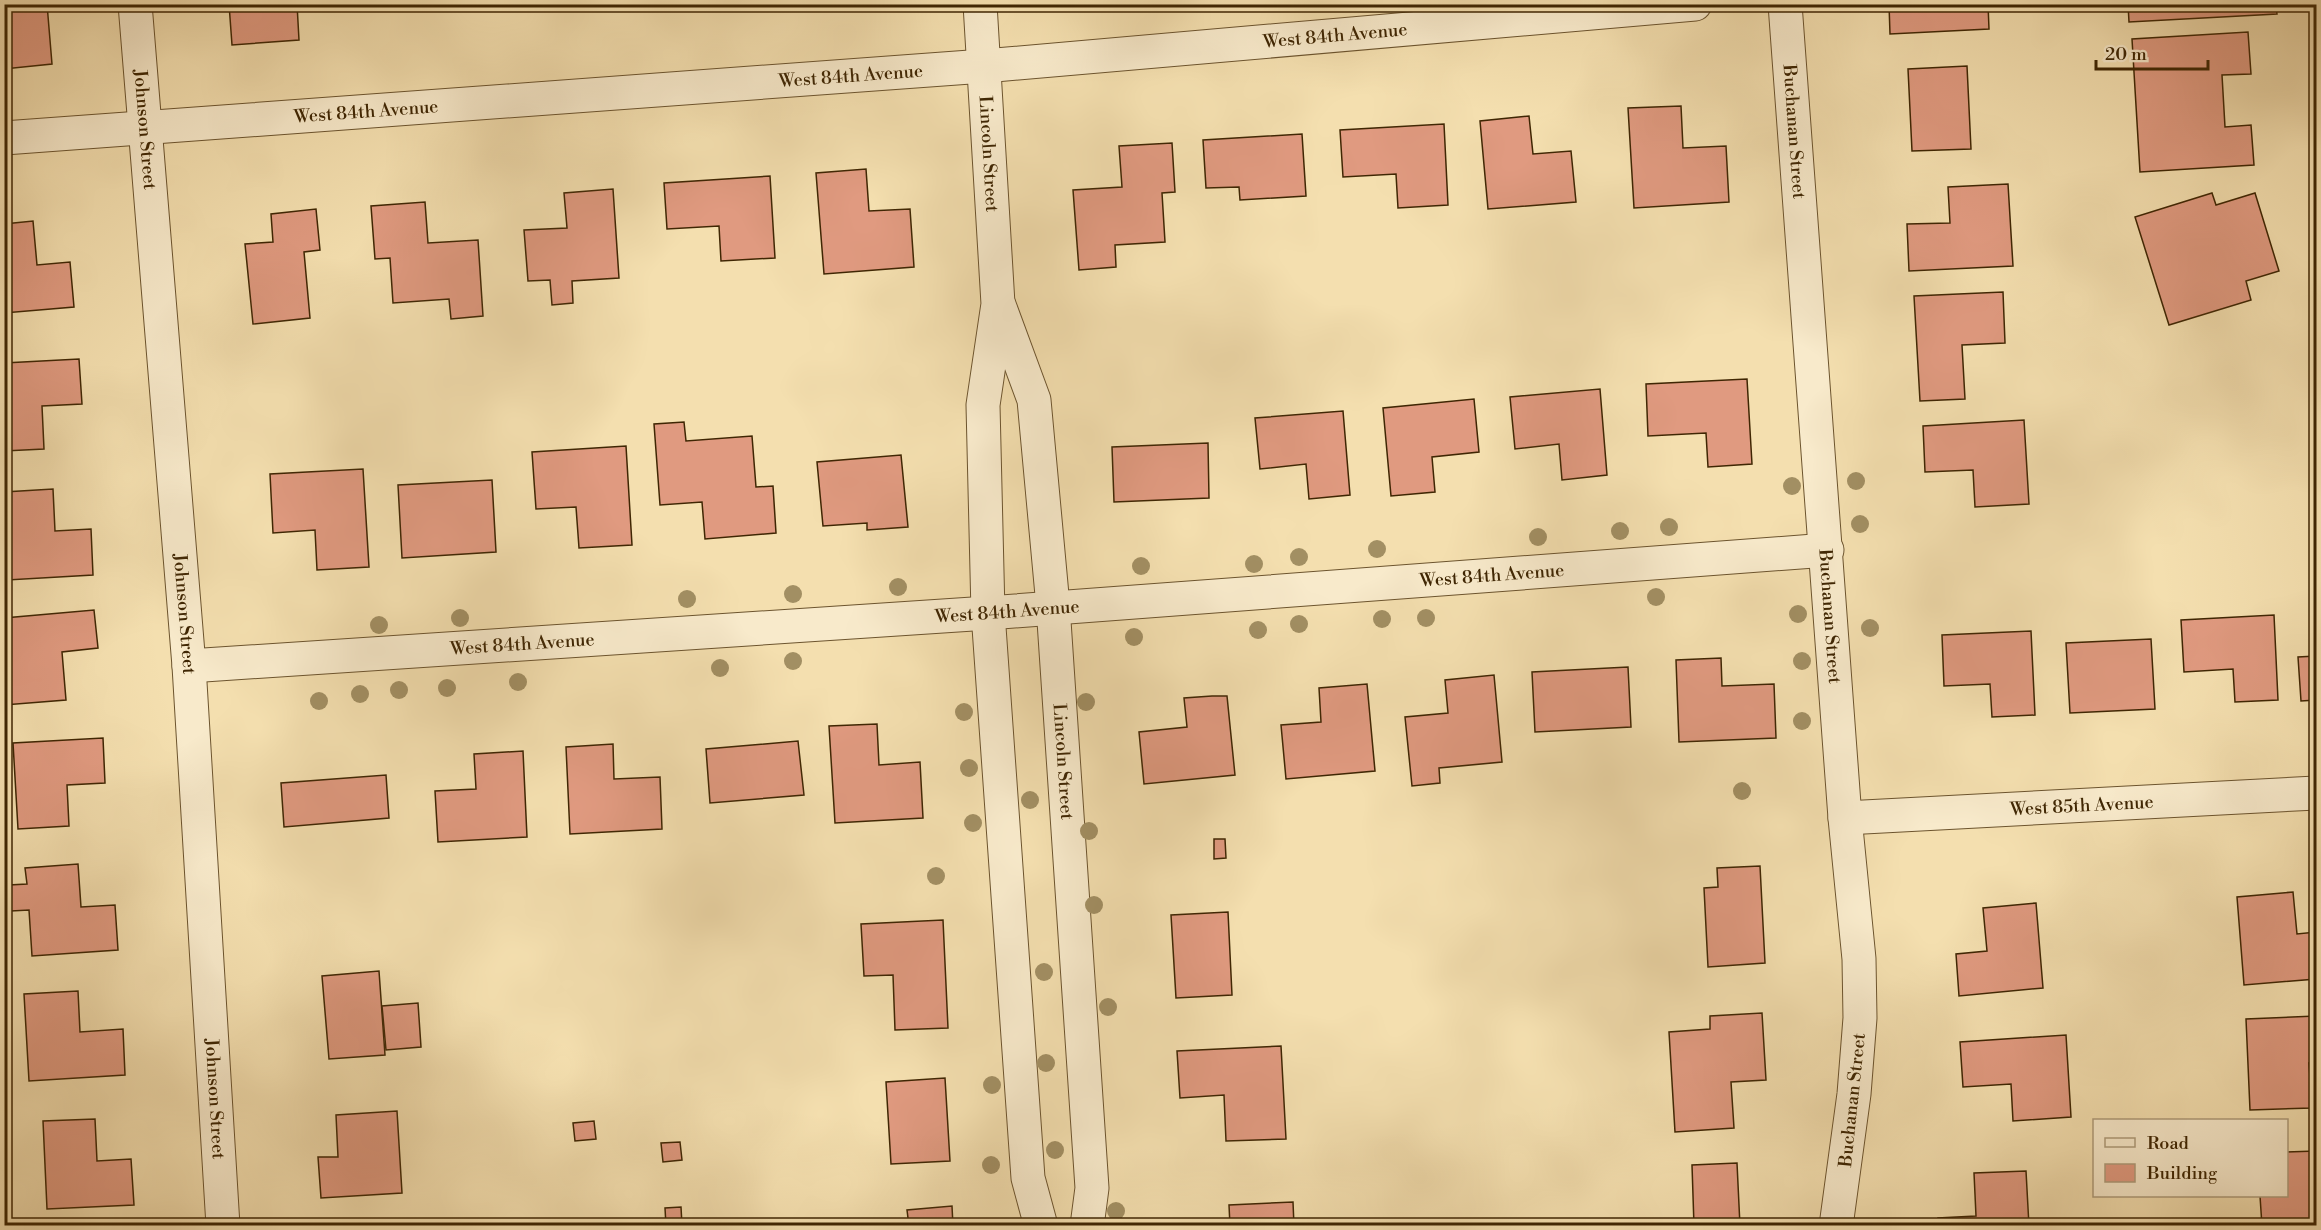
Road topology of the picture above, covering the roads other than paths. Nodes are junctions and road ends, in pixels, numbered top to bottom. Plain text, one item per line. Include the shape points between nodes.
1 (135, 4) edge
2 (980, 4) edge
3 (1695, 4) edge
4 (1785, 4) edge
5 (984, 66) junction
6 (145, 128) junction
7 (4, 138) edge
8 (998, 303) junction
9 (1827, 550) junction
10 (1053, 606) junction
11 (988, 613) junction
12 (189, 666) junction
13 (2316, 793) edge
14 (1845, 818) junction
15 (223, 1226) edge
16 (1041, 1226) edge
17 (1087, 1226) edge
18 (1836, 1226) edge

1 - 6 street, Johnson Street
2 - 5 street, Lincoln Street
3 - 5 street, West 84th Avenue
4 - 9 street, Buchanan Street
5 - 6 street, West 84th Avenue
5 - 8 street, Lincoln Street
6 - 7 street, West 84th Avenue
6 - 12 street, Johnson Street
8 - 10 street, Lincoln Street via 1034,400
8 - 11 street, Lincoln Street via 982,405
9 - 10 street, West 84th Avenue
9 - 14 street, Buchanan Street
10 - 11 street, West 84th Avenue
10 - 17 street, Lincoln Street via 1092,1188
11 - 12 street, West 84th Avenue
11 - 16 street, Lincoln Street via 1028,1178
12 - 15 street, Johnson Street
13 - 14 street, West 85th Avenue
14 - 18 street, Buchanan Street via 1859,959 1860,1018

